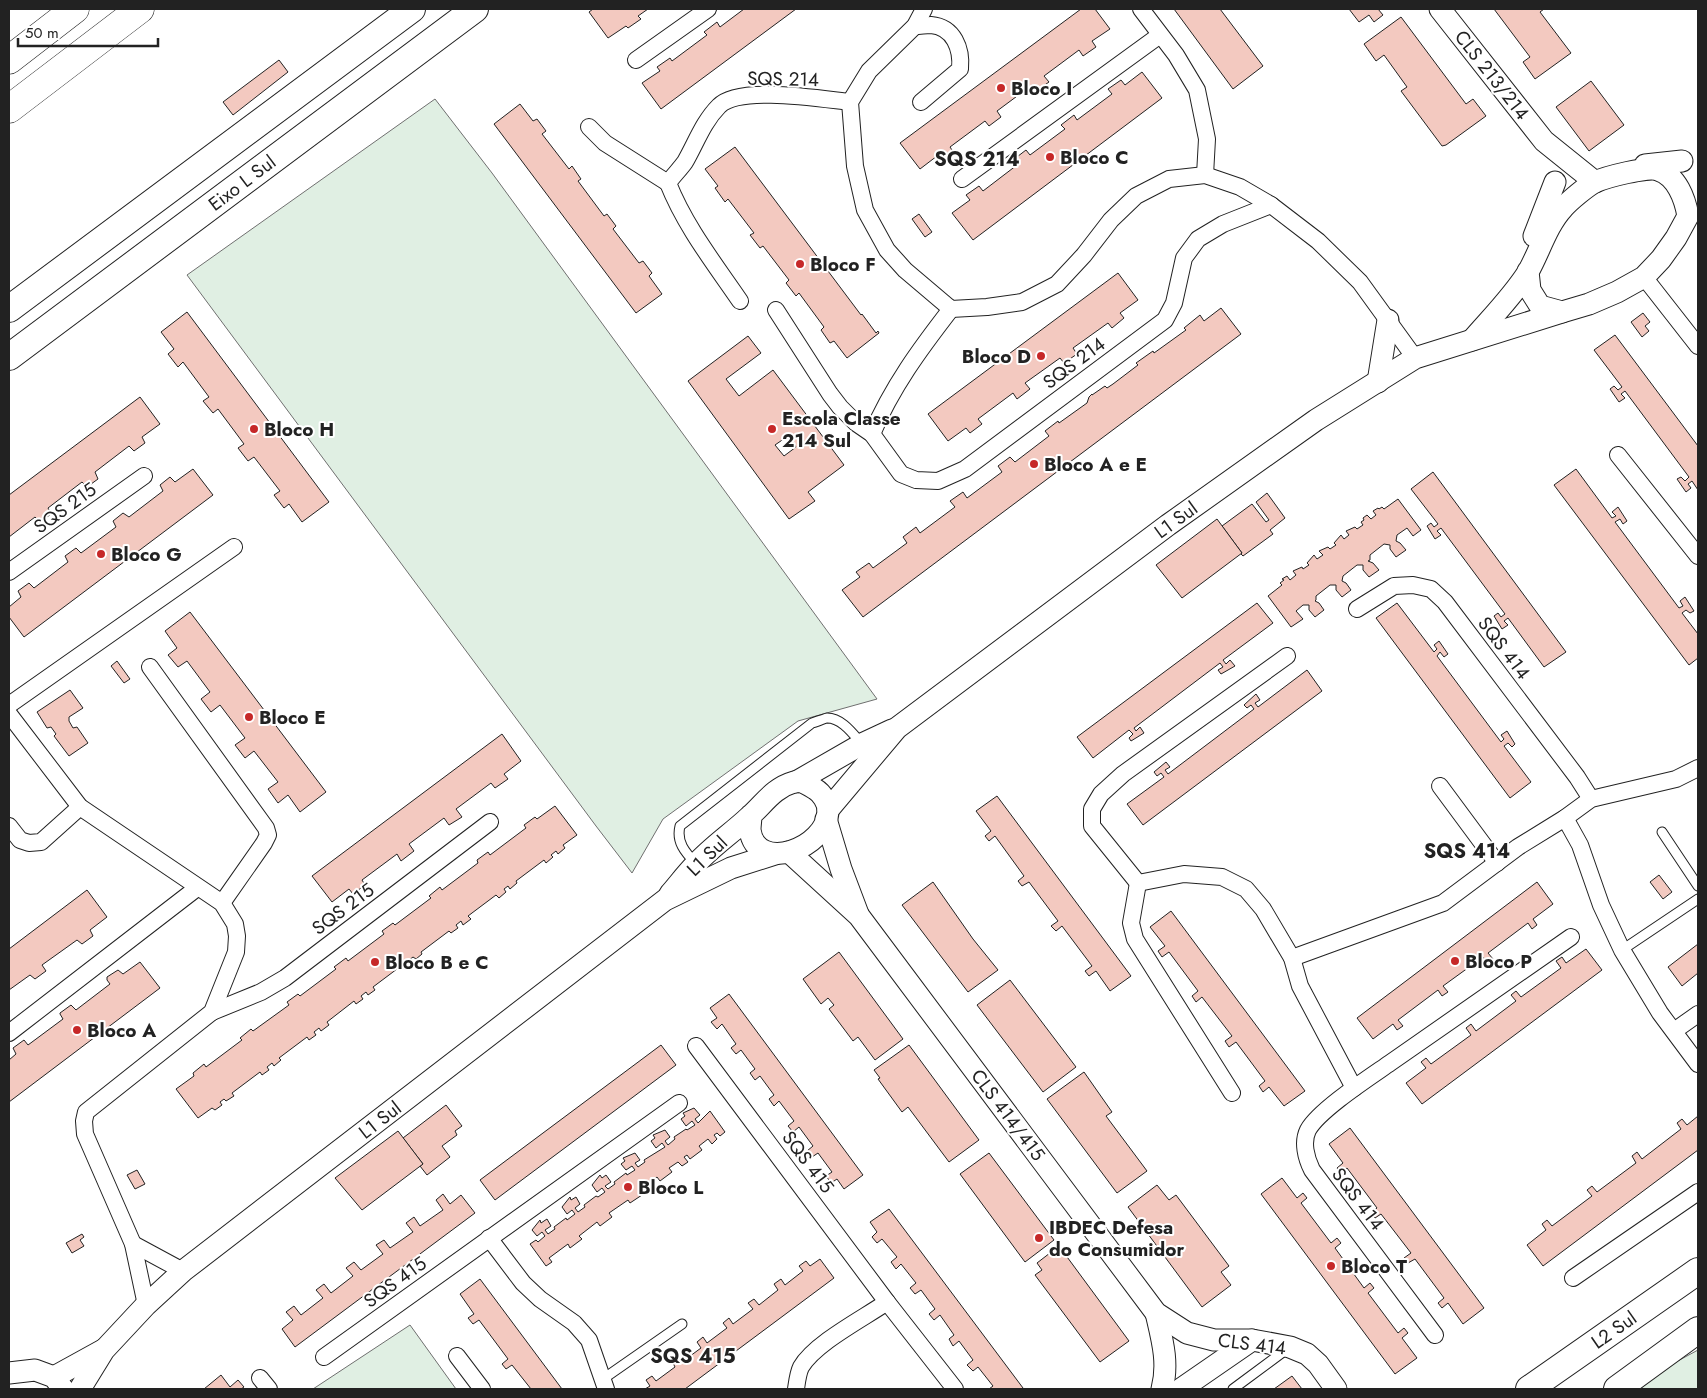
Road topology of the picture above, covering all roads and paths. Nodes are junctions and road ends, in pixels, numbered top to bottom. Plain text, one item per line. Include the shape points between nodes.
1 (75, 9) edge
2 (140, 9) edge
3 (412, 9) edge
4 (475, 9) edge
5 (708, 9) edge
6 (924, 9) edge
7 (1141, 9) edge
8 (1440, 9) edge
9 (915, 26) junction
10 (1160, 35) junction
11 (9, 60) edge
12 (636, 60) dead end
13 (850, 102) junction
14 (921, 102) dead end
15 (9, 109) edge
16 (589, 127) dead end
17 (1544, 141) junction
18 (1690, 159) edge
19 (1658, 169) junction
20 (1206, 175) junction
21 (1588, 176) junction
22 (962, 180) dead end
23 (1555, 182) junction
24 (668, 183) junction
25 (1271, 205) junction
26 (1562, 209) junction
27 (1693, 209) edge
28 (1528, 271) junction
29 (1644, 277) junction
30 (1512, 292) junction
31 (740, 301) dead end
32 (9, 309) edge
33 (951, 309) junction
34 (776, 310) dead end
35 (1562, 312) junction
36 (1388, 320) junction
37 (1472, 340) junction
38 (1698, 345) edge
39 (9, 357) edge
40 (1416, 358) junction
41 (1378, 382) junction
42 (872, 434) junction
43 (1618, 455) dead end
44 (144, 476) dead end
45 (234, 547) dead end
46 (1698, 556) edge
47 (9, 572) edge
48 (1357, 609) dead end
49 (1288, 656) dead end
50 (150, 667) dead end
51 (9, 704) edge
52 (9, 714) edge
53 (897, 728) junction
54 (862, 744) junction
55 (1698, 768) edge
56 (796, 782) junction
57 (1440, 786) dead end
58 (1591, 799) junction
59 (80, 807) junction
60 (827, 814) junction
61 (752, 815) junction
62 (1565, 818) junction
63 (490, 822) dead end
64 (9, 826) edge
65 (1662, 832) dead end
66 (782, 853) junction
67 (1497, 863) junction
68 (696, 864) junction
69 (1138, 883) junction
70 (1698, 886) edge
71 (197, 888) junction
72 (1698, 899) edge
73 (665, 900) junction
74 (222, 903) junction
75 (859, 916) junction
76 (1570, 937) dead end
77 (1622, 950) junction
78 (1292, 958) junction
79 (212, 1012) junction
80 (1698, 1014) edge
81 (1674, 1031) junction
82 (9, 1034) edge
83 (696, 1046) dead end
84 (1698, 1064) edge
85 (1354, 1088) junction
86 (1232, 1093) dead end
87 (679, 1102) dead end
88 (1698, 1192) edge
89 (490, 1238) junction
90 (133, 1244) junction
91 (1698, 1270) edge
92 (183, 1271) junction
93 (1573, 1278) dead end
94 (887, 1302) junction
95 (146, 1305) junction
96 (1156, 1313) junction
97 (682, 1324) dead end
98 (1698, 1330) edge
99 (1435, 1335) dead end
100 (1252, 1340) junction
101 (1290, 1347) junction
102 (104, 1350) junction
103 (457, 1356) dead end
104 (324, 1357) dead end
105 (9, 1373) edge
106 (58, 1383) edge
107 (604, 1384) edge
108 (80, 1389) edge
109 (482, 1389) edge
110 (796, 1389) edge
111 (955, 1389) edge
112 (1162, 1389) edge
113 (1181, 1389) edge
114 (1233, 1389) edge
115 (1336, 1389) edge
116 (1529, 1389) edge
117 (1617, 1389) edge

1 - 11 highway
2 - 15 highway
3 - 32 main road, Eixo L Sul
4 - 39 main road, Eixo L Sul
5 - 12 street
6 - 9 street
7 - 10 street
8 - 17 street, CLS 213/214
9 - 13 street via 869,72
9 - 14 street via 933,25 948,32 958,43 962,58 960,69
10 - 20 street via 1197,90 1207,139
10 - 22 street
13 - 24 street, SQS 214 via 784,95 727,100 705,124 684,163
13 - 33 street via 855,166 865,210 887,250 905,270
16 - 24 street via 604,142
17 - 21 street, CLS 213/214
17 - 23 street, CLS 213/214
18 - 19 street
18 - 21 street
19 - 21 street
19 - 27 street via 1678,187
20 - 25 street via 1240,187
20 - 33 street via 1169,180 1136,196 1111,220 1057,284 1022,302
21 - 26 street
23 - 26 street, CLS 213/214
23 - 30 street
24 - 31 street via 676,205
25 - 36 street via 1318,241 1360,282
25 - 42 street, SQS 214 via 1224,224 1198,239 1184,258 1174,303 1166,320 965,469 938,482 916,480 901,474
26 - 28 street
27 - 29 street, L1 Sul via 1661,259
28 - 30 street
28 - 35 street via 1530,290 1540,306
29 - 35 street, L1 Sul via 1617,292
29 - 38 street
30 - 37 street
33 - 42 street via 893,390
34 - 42 street, SQS 214 via 840,407
35 - 37 street, L1 Sul
36 - 40 street
36 - 41 street
37 - 40 street, L1 Sul
40 - 41 street, L1 Sul
41 - 53 street, L1 Sul via 1316,420 1168,525
43 - 46 street
44 - 47 street, SQS 215
45 - 51 street
48 - 58 street, SQS 414 via 1394,586 1413,584 1430,589 1445,602
49 - 69 street via 1122,774 1092,809 1092,826
50 - 74 street via 266,828 268,835 264,843
52 - 59 street, SQS 215
53 - 54 street, L1 Sul
53 - 60 street, L1 Sul
54 - 56 street, L1 Sul
54 - 68 lane via 839,722 828,718 812,723 680,826 678,835 683,850
55 - 58 street via 1676,780
56 - 60 street via 808,784 819,791
56 - 61 street via 777,790
57 - 67 street
58 - 62 street
59 - 64 street via 41,842 20,840
59 - 71 street, SQS 215
60 - 66 street via 815,838 806,845
60 - 75 street, CLS 414/415 via 841,869
61 - 66 street via 750,829 760,848
61 - 68 street, L1 Sul
62 - 67 street
62 - 77 street via 1580,845 1601,905
63 - 79 street, SQS 215 via 285,978 261,992
65 - 70 lane
66 - 73 street, L1 Sul via 731,868
66 - 75 street, CLS 414/415
67 - 78 street via 1443,903
68 - 73 street, L1 Sul
69 - 78 street via 1184,874 1222,877 1246,889 1276,929
69 - 86 street via 1131,923 1135,939
71 - 74 street, SQS 215
71 - 82 street
72 - 77 lane
73 - 92 street, L1 Sul
74 - 79 street, SQS 215 via 235,924 236,952
75 - 96 street, CLS 414/415
76 - 85 street, SQS 414
77 - 81 street
78 - 85 street via 1300,986
79 - 90 street, SQS 215 via 86,1112 85,1134
80 - 81 street
81 - 84 street
83 - 94 street, SQS 415
85 - 99 street, SQS 414 via 1308,1130 1305,1146 1308,1162
87 - 89 street, SQS 415
88 - 93 street
89 - 104 street, SQS 415
89 - 107 street via 523,1283 574,1323 589,1340
90 - 92 street
90 - 95 street, SQS 215
91 - 116 main road, L2 Sul
92 - 95 street, L1 Sul
94 - 110 street via 810,1356 801,1368
94 - 111 street, SQS 415
95 - 102 street, L1 Sul
96 - 100 street, CLS 414 via 1187,1332 1214,1340
96 - 112 street via 1166,1353
97 - 107 lane
98 - 117 main road
100 - 101 street, CLS 414
100 - 113 street
101 - 114 lane
101 - 115 street, CLS 414 via 1307,1354 1318,1364
102 - 106 street, L1 Sul
102 - 108 street, L1 Sul
103 - 109 street
105 - 106 street via 35,1370

